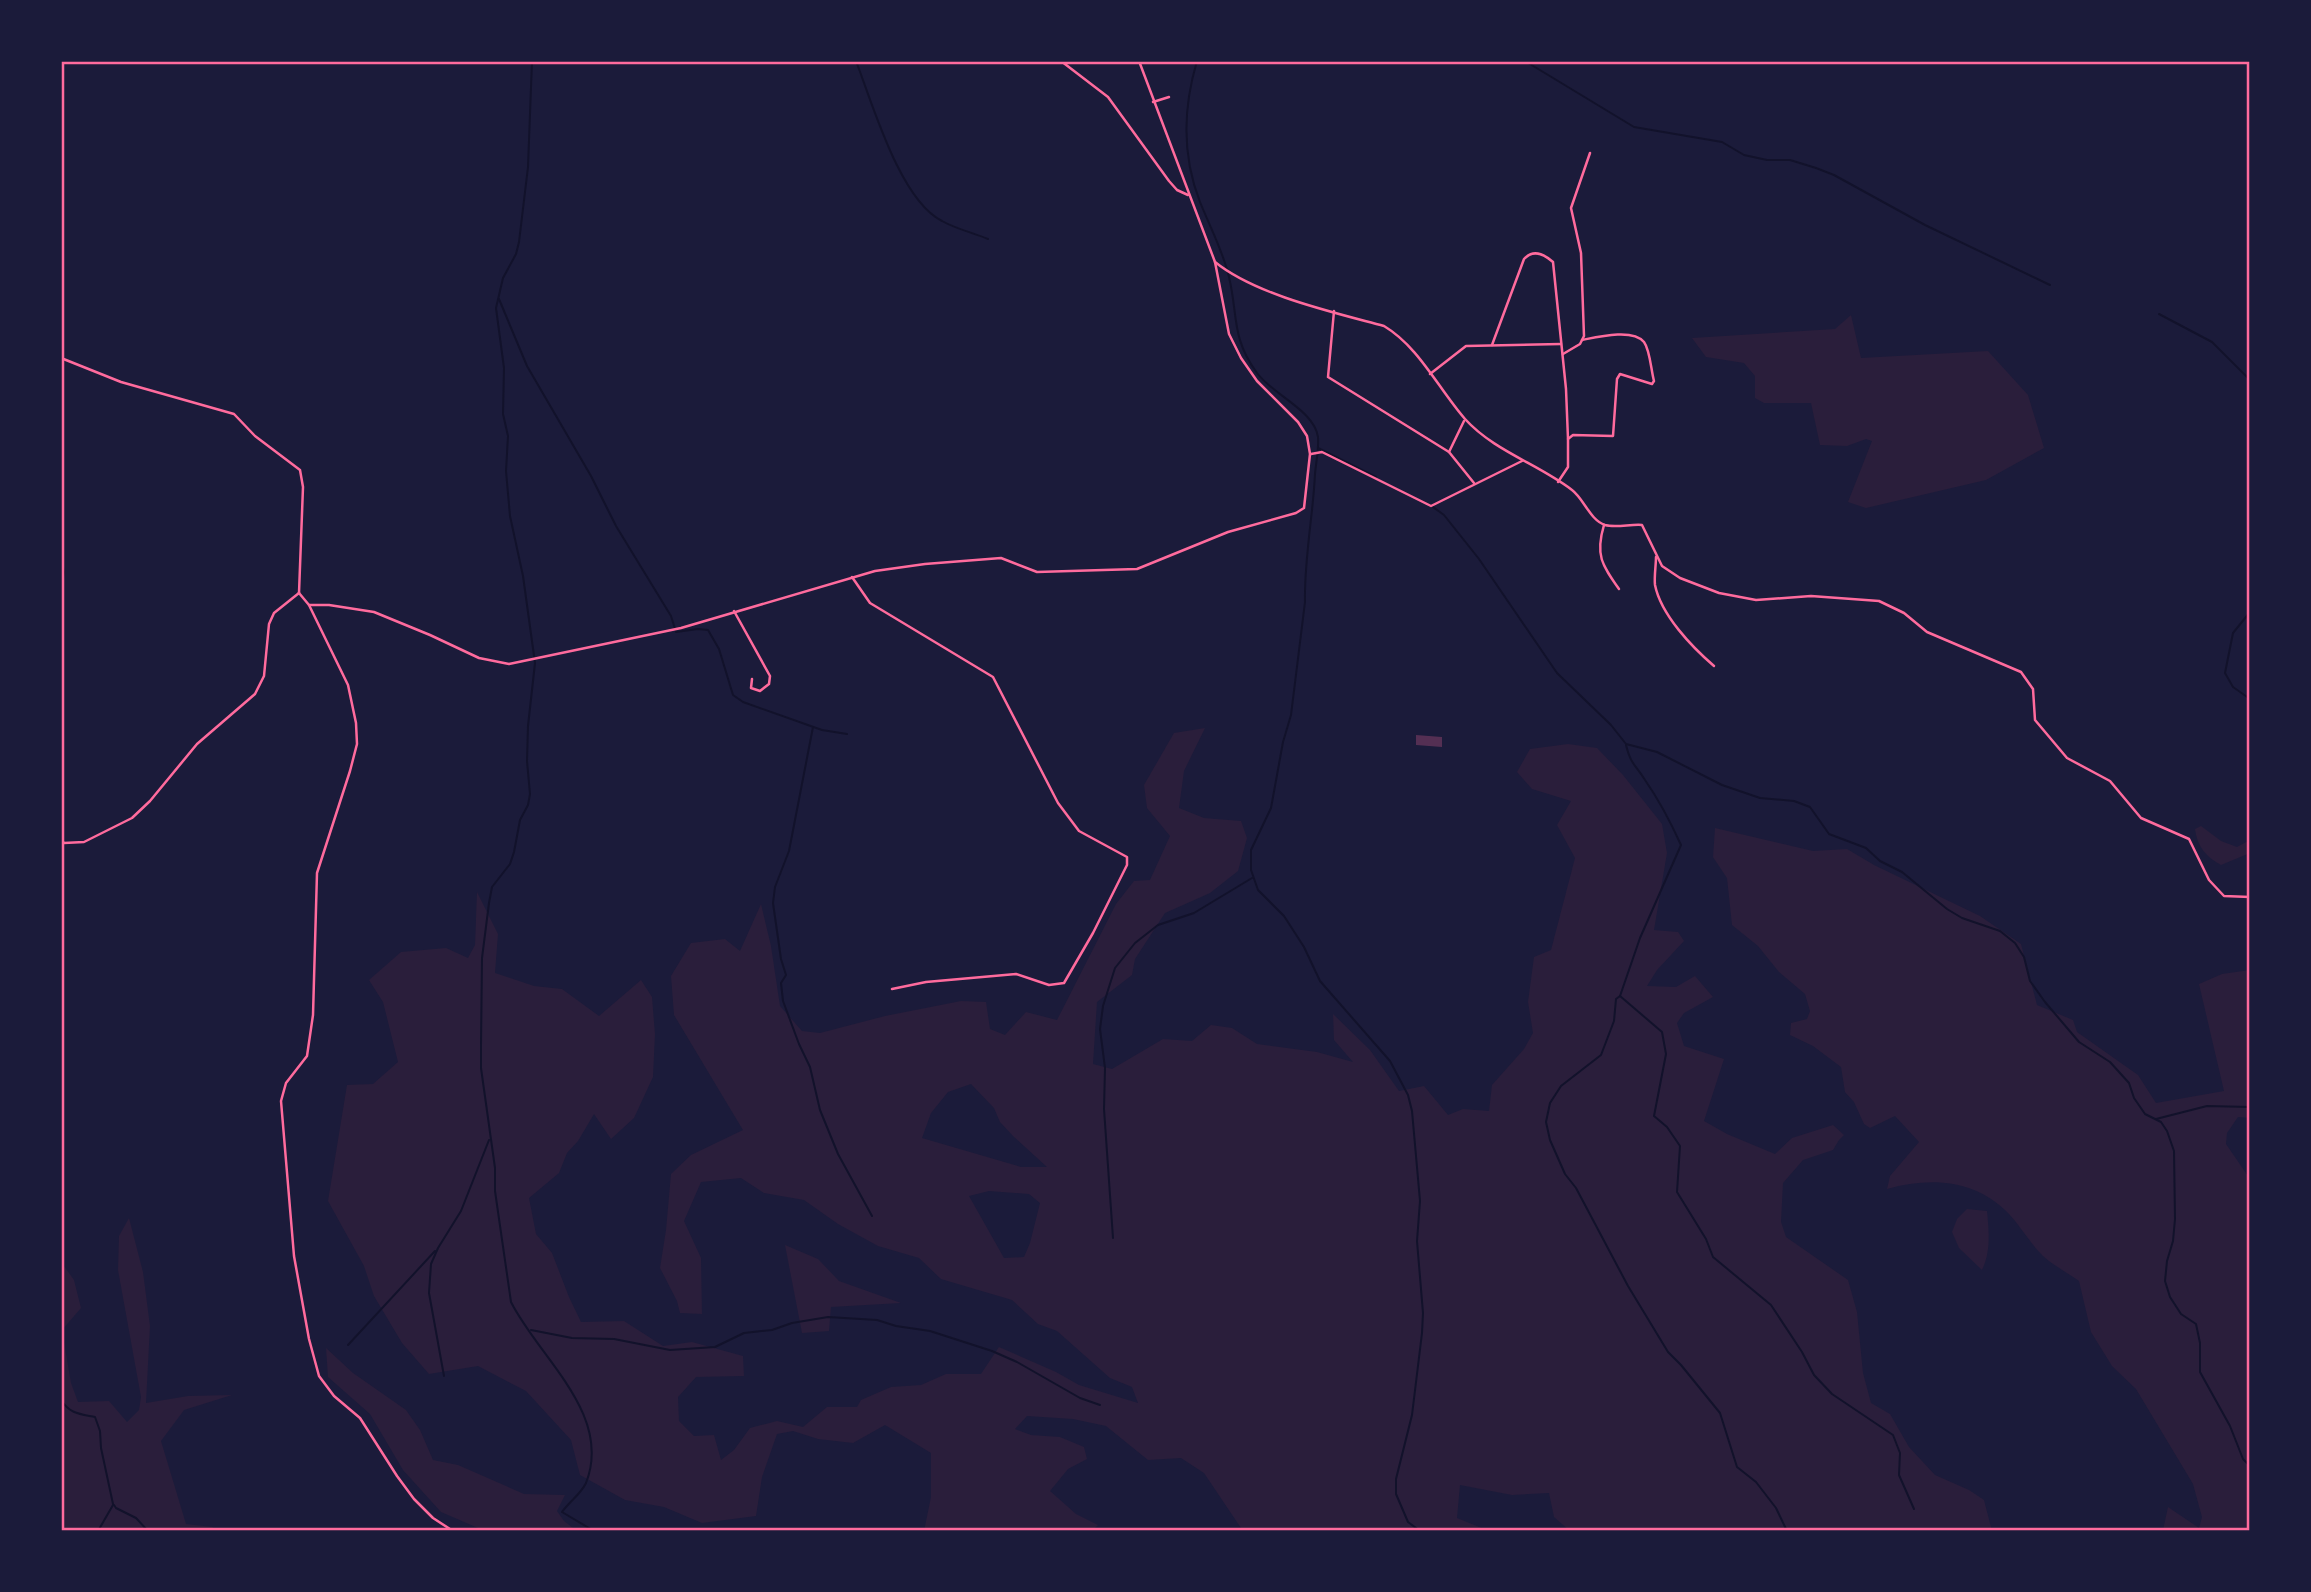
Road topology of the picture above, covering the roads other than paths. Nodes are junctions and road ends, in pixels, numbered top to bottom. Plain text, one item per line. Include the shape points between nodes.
1 (1061, 61) edge
2 (1139, 61) edge
3 (1169, 97) dead end
4 (1153, 102) junction
5 (1590, 153) dead end
6 (1188, 195) junction
7 (1215, 262) junction
8 (1334, 311) junction
9 (1582, 340) junction
10 (1560, 344) junction
11 (1492, 345) junction
12 (1563, 354) junction
13 (61, 358) edge
14 (1430, 374) junction
15 (1465, 419) junction
16 (1568, 439) junction
17 (1449, 452) junction
18 (1310, 454) junction
19 (1522, 461) junction
20 (1558, 482) junction
21 (1474, 484) junction
22 (1604, 525) junction
23 (1656, 557) junction
24 (852, 577) junction
25 (1619, 589) dead end
26 (299, 593) junction
27 (309, 605) junction
28 (734, 611) junction
29 (1714, 666) dead end
30 (752, 679) dead end
31 (61, 840) edge
32 (2250, 897) edge
33 (892, 989) dead end
34 (453, 1531) edge

1 - 6 street via 1108,96 1169,181
2 - 4 street
3 - 4 street
4 - 6 street
5 - 9 street via 1571,208 1581,253
6 - 7 street
7 - 8 street via 1261,289
7 - 18 street via 1229,334 1257,381 1298,422 1307,436
8 - 14 street via 1384,326 1400,336
8 - 17 street via 1328,377
9 - 12 street
9 - 16 street via 1608,334 1636,336 1645,343 1654,380 1652,384 1620,374 1612,436 1573,435
10 - 11 street
10 - 11 street via 1553,262 1535,252 1524,258
10 - 12 street
11 - 14 street via 1466,346
12 - 16 street
13 - 26 street via 121,382 234,414 300,470
14 - 15 street
15 - 17 street
15 - 19 street
16 - 20 street via 1568,467
17 - 21 street
18 - 21 street via 1322,452 1431,506
18 - 24 street via 1304,508 1228,532 1137,569 1037,572 1001,558 925,564
19 - 20 street
19 - 21 street
20 - 22 street via 1573,491
22 - 23 street via 1642,525
22 - 25 street via 1598,544 1603,565
23 - 29 street via 1655,585 1668,614 1688,643
23 - 32 street via 1681,578 1719,593 1756,600 1811,596 1879,601 1927,632 2021,672 2033,689 2035,720 2067,758 2110,781 2141,818 2189,839 2209,880 2224,896
24 - 28 street
24 - 33 street via 870,603 993,677 1058,803 1079,831 1126,857 1127,865 1064,983 1049,985 1016,974
26 - 27 street
26 - 31 street via 274,613 264,676 255,694 197,744 132,818 84,842 65,844
27 - 28 street via 374,612 479,658 509,664 681,628
27 - 34 street via 348,685 357,744 317,873 313,1015 307,1056 286,1083 281,1101 294,1256 319,1376 360,1418 414,1499
28 - 30 street via 770,676 769,684 760,691 751,688

